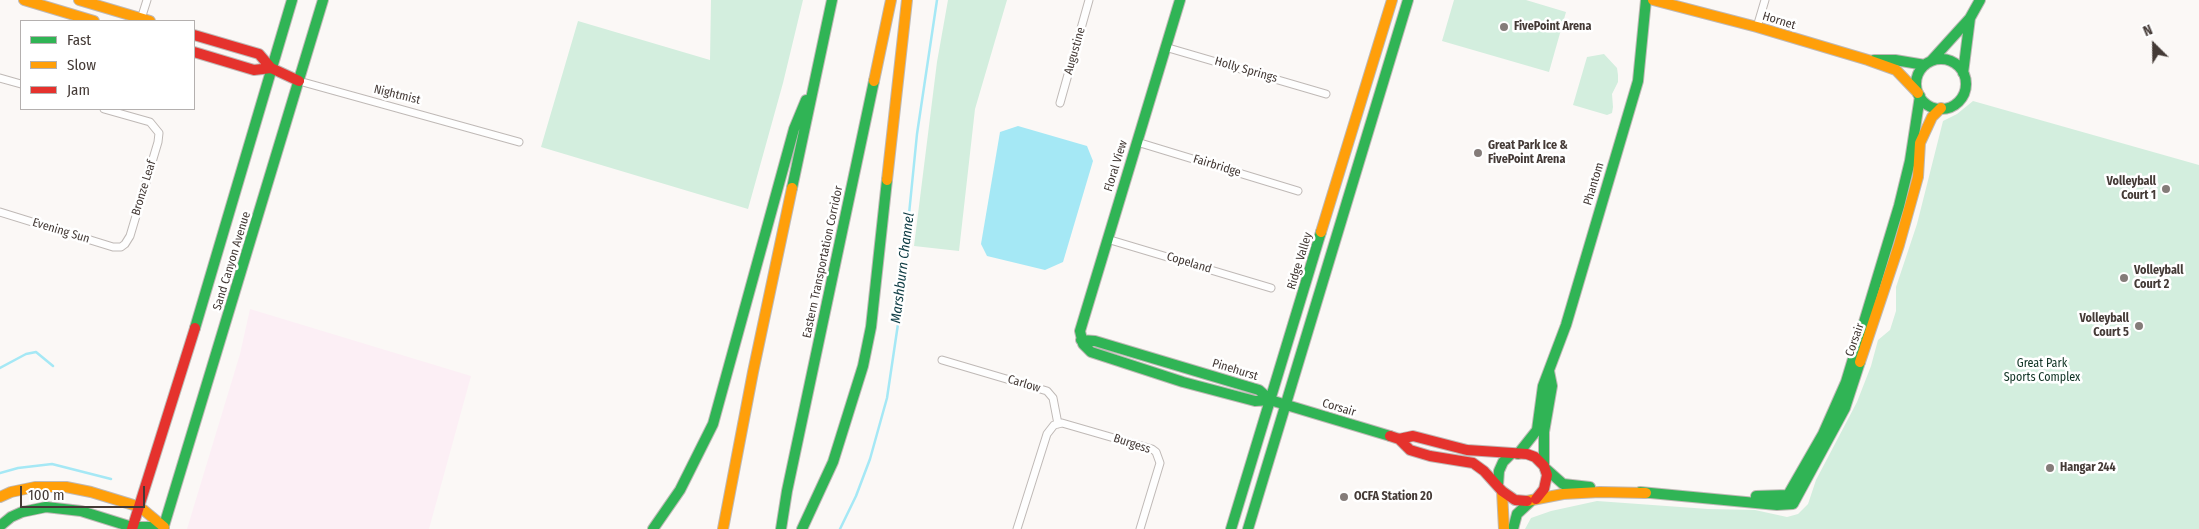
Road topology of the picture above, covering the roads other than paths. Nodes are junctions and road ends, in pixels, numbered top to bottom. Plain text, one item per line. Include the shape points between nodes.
1 (24, 0) edge
2 (79, 0) edge
3 (147, 0) edge
4 (292, 0) edge
5 (323, 0) edge
6 (832, 0) edge
7 (891, 0) edge
8 (906, 0) edge
9 (1089, 0) edge
10 (1180, 0) edge
11 (1392, 0) edge
12 (1408, 0) edge
13 (1646, 0) edge
14 (1653, 0) edge
15 (1765, 0) edge
16 (1980, 0) edge
17 (1970, 18) junction
18 (91, 20) edge
19 (146, 20) edge
20 (1757, 27) junction
21 (195, 34) edge
22 (1165, 47) junction
23 (195, 52) edge
24 (1868, 60) junction
25 (1928, 63) junction
26 (271, 68) junction
27 (818, 70) junction
28 (1964, 73) junction
29 (0, 78) edge
30 (299, 81) junction
31 (20, 84) edge
32 (1326, 94) dead end
33 (1919, 95) junction
34 (1060, 102) dead end
35 (1941, 108) junction
36 (108, 110) edge
37 (519, 142) dead end
38 (1136, 142) junction
39 (1298, 191) dead end
40 (0, 212) edge
41 (1107, 238) junction
42 (123, 246) joint
43 (1271, 288) dead end
44 (1081, 340) joint
45 (942, 360) dead end
46 (1549, 370) junction
47 (1270, 400) junction
48 (1285, 404) junction
49 (1058, 424) junction
50 (1399, 439) junction
51 (1514, 454) junction
52 (1545, 467) junction
53 (1500, 488) junction
54 (1646, 493) junction
55 (0, 496) edge
56 (1720, 498) junction
57 (1533, 500) junction
58 (140, 507) junction
59 (0, 526) edge
60 (132, 528) edge
61 (163, 528) edge
62 (653, 529) edge
63 (723, 529) edge
64 (781, 529) edge
65 (802, 529) edge
66 (1017, 529) edge
67 (1140, 529) edge
68 (1231, 529) edge
69 (1248, 529) edge
70 (1504, 529) edge
71 (1513, 529) edge

1 - 18 main road
2 - 19 main road
3 - 19 street
4 - 26 main road, Sand Canyon Avenue
5 - 30 main road, Sand Canyon Avenue
6 - 27 main road
7 - 64 main road, Eastern Transportation Corridor
8 - 65 main road via 871,327 854,399 828,474
9 - 34 street, Augustine
10 - 22 main road, Floral View
11 - 47 main road, Ridge Valley
12 - 48 main road
13 - 46 main road, Phantom via 1638,81 1566,325
14 - 20 main road, Hornet
15 - 20 street
16 - 17 main road
17 - 25 main road
17 - 28 main road
20 - 24 main road, Hornet
21 - 26 main road, Nightmist via 259,54
22 - 32 street, Holly Springs
22 - 38 main road, Floral View
23 - 26 main road, Nightmist via 254,70
24 - 25 main road, Hornet
24 - 33 main road, Hornet via 1896,70
25 - 28 main road via 1938,59 1953,62
25 - 33 main road via 1916,81
26 - 30 main road, Nightmist
26 - 58 main road, Sand Canyon Avenue
27 - 62 main road via 794,128 713,424 680,490
27 - 63 main road
28 - 35 main road via 1966,87 1960,100 1948,108
29 - 31 street
30 - 37 street, Nightmist
30 - 61 main road, Sand Canyon Avenue
33 - 35 main road via 1928,104
33 - 56 main road, Corsair via 1910,161 1875,290 1846,382 1823,434 1788,495 1730,495
35 - 56 main road, Corsair via 1924,129 1918,177 1899,245 1845,408 1798,498 1793,504 1784,505
36 - 42 street, Bronze Leaf via 150,122 157,128 158,142 130,236
38 - 39 street, Fairbridge
38 - 41 main road, Floral View
40 - 42 street, Evening Sun via 110,246
41 - 43 street, Copeland
41 - 44 main road, Floral View via 1080,331
44 - 47 main road, Pinehurst via 1091,352 1183,382 1255,400
45 - 49 street, Carlow via 1047,391 1053,398
46 - 51 main road, Phantom via 1543,386 1537,430
46 - 52 main road, Phantom via 1552,386 1544,432
47 - 48 main road, Corsair
47 - 68 main road, Ridge Valley
48 - 50 main road, Corsair
48 - 69 main road
49 - 66 street via 1047,434
49 - 67 street, Burgess via 1066,423 1156,452 1160,463
50 - 51 main road, Corsair via 1413,436 1467,450
50 - 53 main road, Corsair via 1410,450 1473,463
51 - 52 main road via 1535,457
51 - 53 main road via 1503,462 1499,471
52 - 54 main road, Corsair via 1563,484
52 - 57 main road via 1547,482
53 - 57 main road via 1515,500
53 - 70 main road
54 - 56 main road, Corsair
54 - 57 main road, Corsair via 1563,494
55 - 58 main road via 35,487 66,487
57 - 71 main road via 1517,514
58 - 60 main road, Sand Canyon Avenue
58 - 61 main road
59 - 60 main road via 22,512 46,507 82,511
60 - 61 main road

